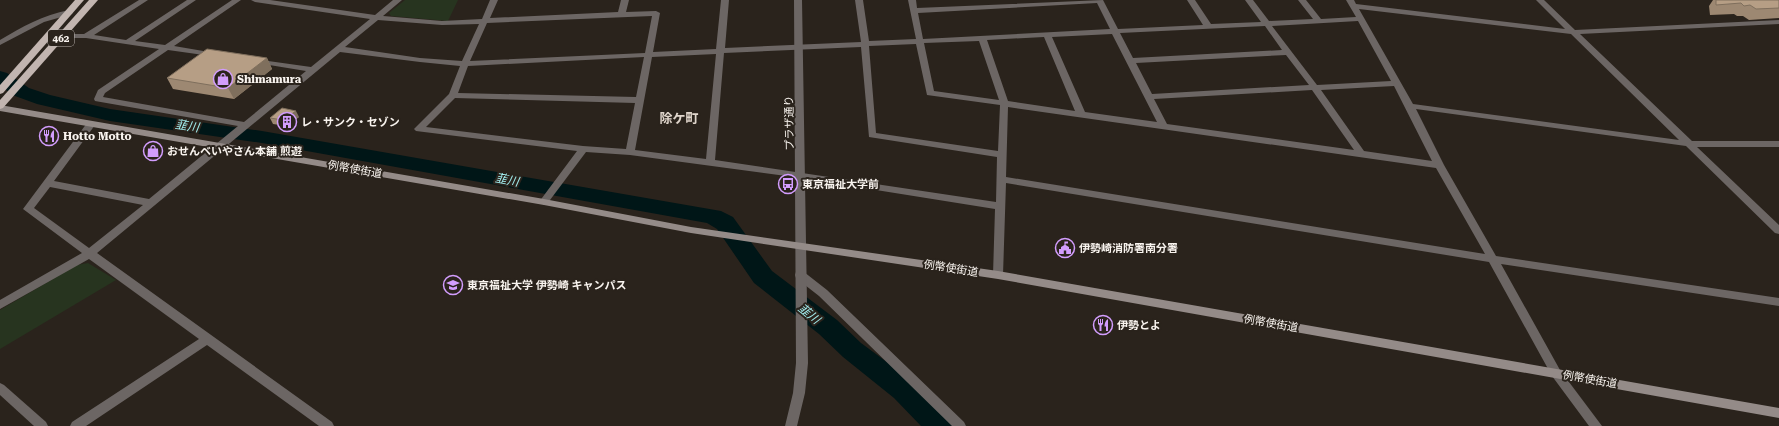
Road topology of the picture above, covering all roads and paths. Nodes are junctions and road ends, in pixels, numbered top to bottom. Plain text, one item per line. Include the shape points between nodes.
1 (80, 0) edge
2 (94, 0) edge
3 (144, 0) edge
4 (192, 0) edge
5 (238, 0) edge
6 (255, 0) edge
7 (398, 0) edge
8 (494, 0) edge
9 (625, 0) edge
10 (725, 0) edge
11 (798, 0) edge
12 (859, 0) edge
13 (912, 0) edge
14 (1100, 0) edge
15 (1191, 0) edge
16 (1249, 0) edge
17 (1302, 0) edge
18 (1540, 0) edge
19 (1352, 3) edge
20 (914, 11) junction
21 (69, 12) junction
22 (622, 14) junction
23 (377, 18) junction
24 (1360, 19) junction
25 (484, 21) junction
26 (1319, 21) junction
27 (1779, 22) edge
28 (1267, 24) junction
29 (1208, 26) junction
30 (1116, 31) junction
31 (1573, 32) junction
32 (1047, 34) junction
33 (63, 36) junction
34 (86, 36) junction
35 (982, 37) junction
36 (920, 41) junction
37 (128, 42) junction
38 (0, 43) edge
39 (865, 43) junction
40 (799, 47) junction
41 (168, 48) junction
42 (340, 50) junction
43 (720, 52) junction
44 (1288, 52) junction
45 (648, 55) junction
46 (221, 56) edge
47 (251, 61) edge
48 (1131, 61) junction
49 (465, 64) junction
50 (312, 70) junction
51 (22, 74) junction
52 (1397, 83) junction
53 (1315, 88) junction
54 (5, 90) edge
55 (453, 95) junction
56 (1149, 97) junction
57 (639, 100) junction
58 (1004, 103) junction
59 (1410, 106) junction
60 (0, 107) edge
61 (1080, 114) junction
62 (90, 125) junction
63 (246, 125) junction
64 (1163, 125) junction
65 (1690, 144) junction
66 (1779, 144) edge
67 (222, 145) junction
68 (583, 148) junction
69 (630, 152) junction
70 (1361, 154) junction
71 (1003, 155) junction
72 (710, 163) junction
73 (1439, 165) junction
74 (801, 175) junction
75 (1001, 179) junction
76 (47, 183) junction
77 (544, 202) junction
78 (152, 203) junction
79 (1000, 206) junction
80 (1779, 231) edge
81 (800, 245) junction
82 (89, 254) junction
83 (1493, 259) junction
84 (800, 275) junction
85 (998, 275) junction
86 (1779, 302) edge
87 (0, 305) edge
88 (207, 339) junction
89 (1556, 373) junction
90 (0, 388) edge
91 (1779, 413) edge
92 (42, 426) edge
93 (76, 426) edge
94 (328, 426) edge
95 (791, 426) edge
96 (960, 426) edge
97 (1596, 426) edge

1 - 21 highway, 462
2 - 33 highway, 462
3 - 34 street
4 - 37 street
5 - 41 street
6 - 23 street
7 - 23 street
8 - 25 street
9 - 22 street
10 - 43 street
11 - 40 street, プラザ通り
12 - 39 street
13 - 20 street
14 - 20 street
14 - 30 street
15 - 29 street
16 - 28 street
17 - 26 street
18 - 31 street
19 - 24 street
19 - 31 street
20 - 36 street
21 - 38 street via 54,14
21 - 51 highway, 462
22 - 25 street
22 - 45 street via 656,13
23 - 25 street via 442,23
23 - 42 street
24 - 26 street
24 - 52 street
25 - 49 street
26 - 28 street
27 - 31 street
28 - 29 street
28 - 44 street
29 - 30 street
30 - 32 street
30 - 48 street
31 - 65 street
32 - 35 street
32 - 61 street
33 - 34 street
33 - 51 highway, 462
34 - 37 street
35 - 36 street
35 - 58 street
36 - 39 street
36 - 58 street via 930,93
37 - 41 street
39 - 40 street
39 - 71 street via 872,135
40 - 43 street
40 - 74 street, プラザ通り
41 - 46 street
41 - 63 street via 101,92 98,99
42 - 49 street
42 - 50 street
43 - 45 street
43 - 72 street
44 - 48 street
44 - 53 street
45 - 49 street
45 - 57 street
47 - 50 street
48 - 56 street
49 - 55 street
50 - 63 street
51 - 54 highway, 462
52 - 53 street
52 - 59 street
53 - 56 street
53 - 70 street
54 - 60 highway, 462
55 - 57 street
55 - 68 street via 419,128
56 - 64 street
57 - 69 street
58 - 61 street
58 - 71 street
59 - 65 street
59 - 73 street
60 - 62 main road, 例幣使街道
61 - 64 street
62 - 67 main road, 例幣使街道
62 - 76 street
63 - 67 street
64 - 70 street
65 - 66 street
65 - 80 street
67 - 77 main road, 例幣使街道
67 - 78 street
68 - 69 street
68 - 77 street
69 - 72 street
70 - 73 street
71 - 75 street
72 - 74 street
73 - 83 street
74 - 79 street
74 - 81 street, プラザ通り
75 - 79 street
75 - 83 street
76 - 78 street
76 - 82 street via 28,209
77 - 81 main road, 例幣使街道 via 709,233
78 - 82 street
79 - 85 street
81 - 84 street, プラザ通り
81 - 85 main road, 例幣使街道
82 - 87 street
82 - 88 street
83 - 86 street
83 - 89 street
84 - 95 street, プラザ通り via 802,363 799,393
84 - 96 street via 823,292
85 - 89 main road, 例幣使街道
88 - 93 street
88 - 94 street
89 - 91 main road, 例幣使街道
89 - 97 street
90 - 92 street

